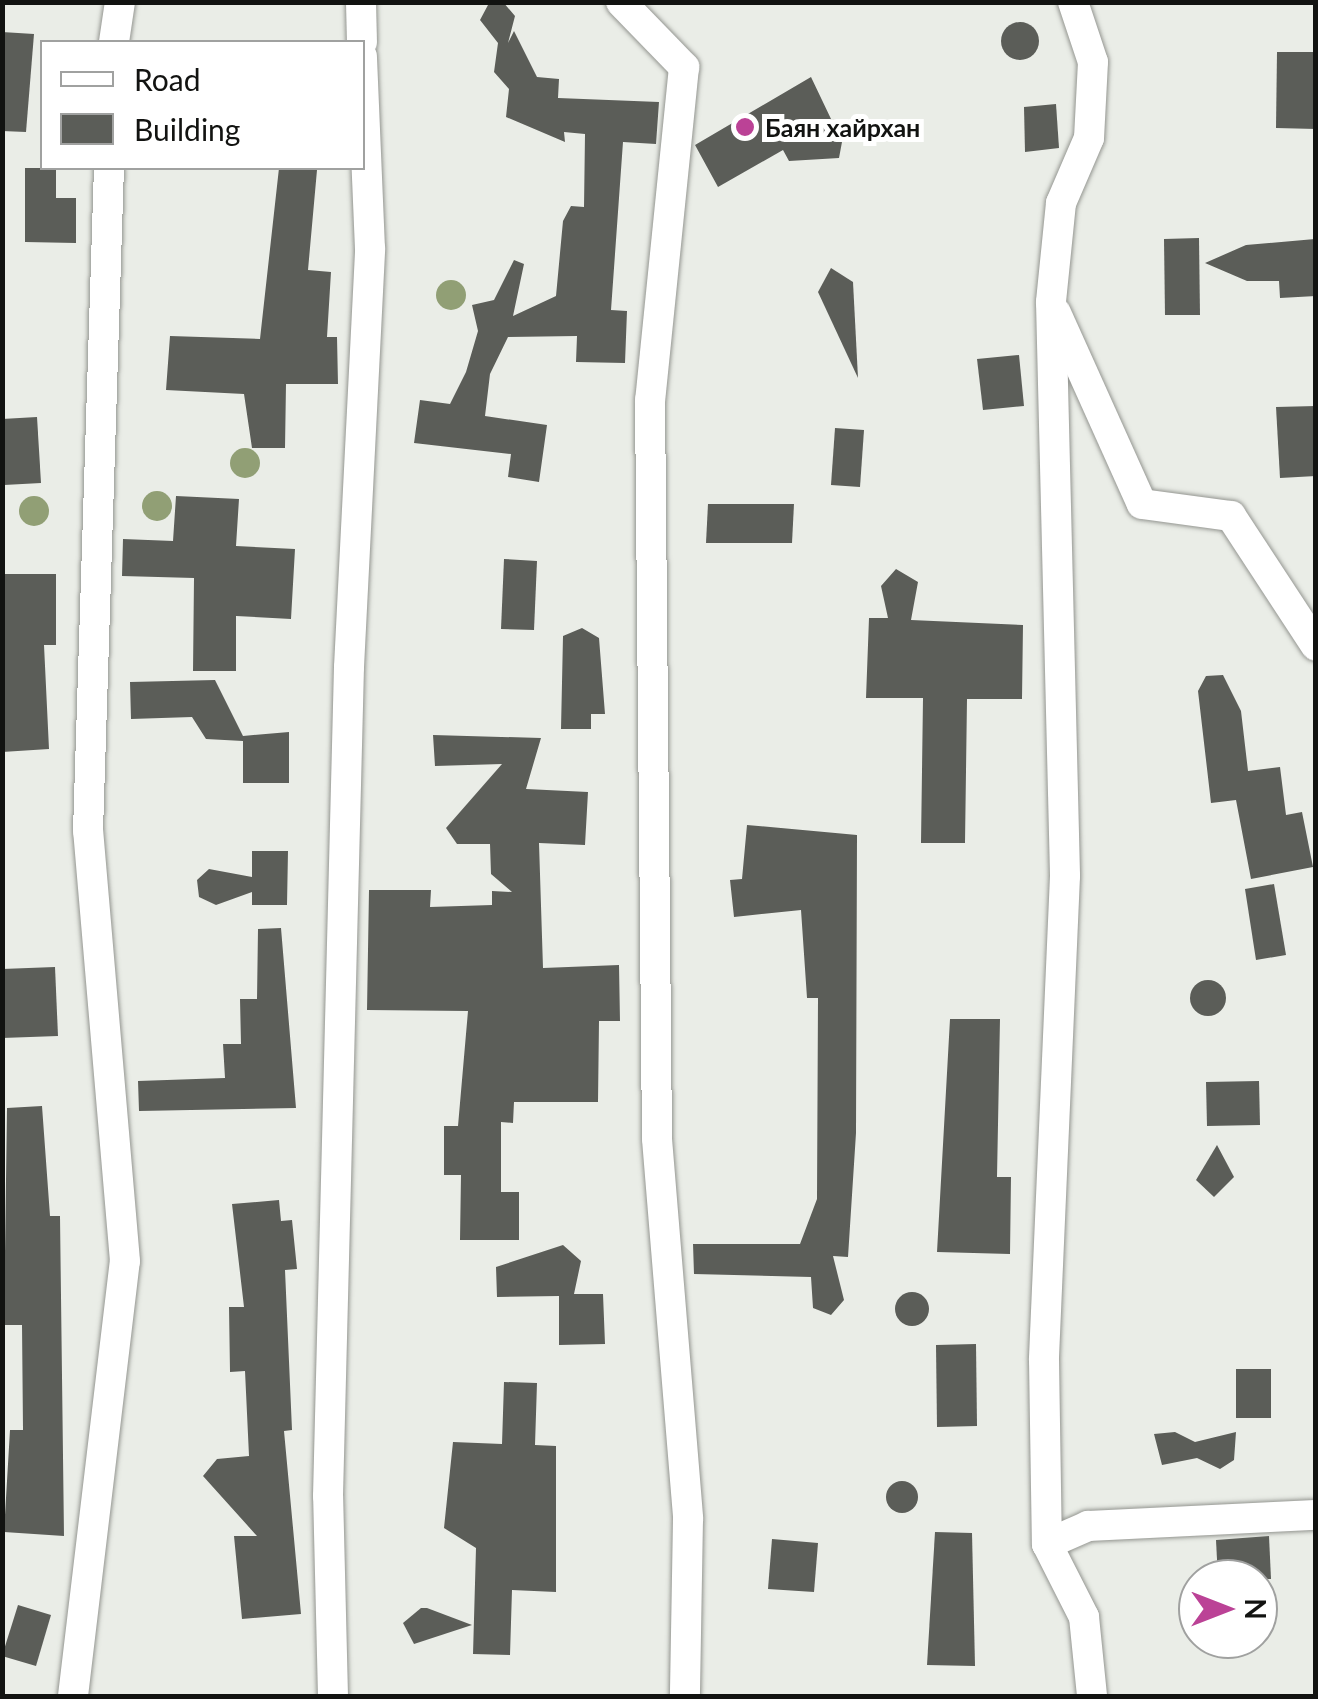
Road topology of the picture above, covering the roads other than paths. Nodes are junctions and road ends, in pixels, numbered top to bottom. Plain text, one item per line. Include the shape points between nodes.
1 (120, 2) edge
2 (360, 2) edge
3 (621, 2) edge
4 (1074, 2) edge
5 (114, 40) edge
6 (362, 40) edge
7 (365, 128) edge
8 (109, 170) edge
9 (1051, 302) junction
10 (1316, 646) edge
11 (1316, 1515) edge
12 (1047, 1544) junction
13 (73, 1696) edge
14 (333, 1696) edge
15 (686, 1696) edge
16 (1092, 1696) edge

1 - 5 street
2 - 6 street
3 - 15 street via 684,67 650,398 657,1140 688,1520
4 - 9 street via 1093,62 1089,138 1061,203
7 - 14 street via 370,249 349,667 328,1496
8 - 13 street via 88,831 125,1261
9 - 10 street via 1142,504 1231,516
9 - 12 street via 1064,876 1044,1360
11 - 12 street via 1088,1526
12 - 16 street via 1084,1617

